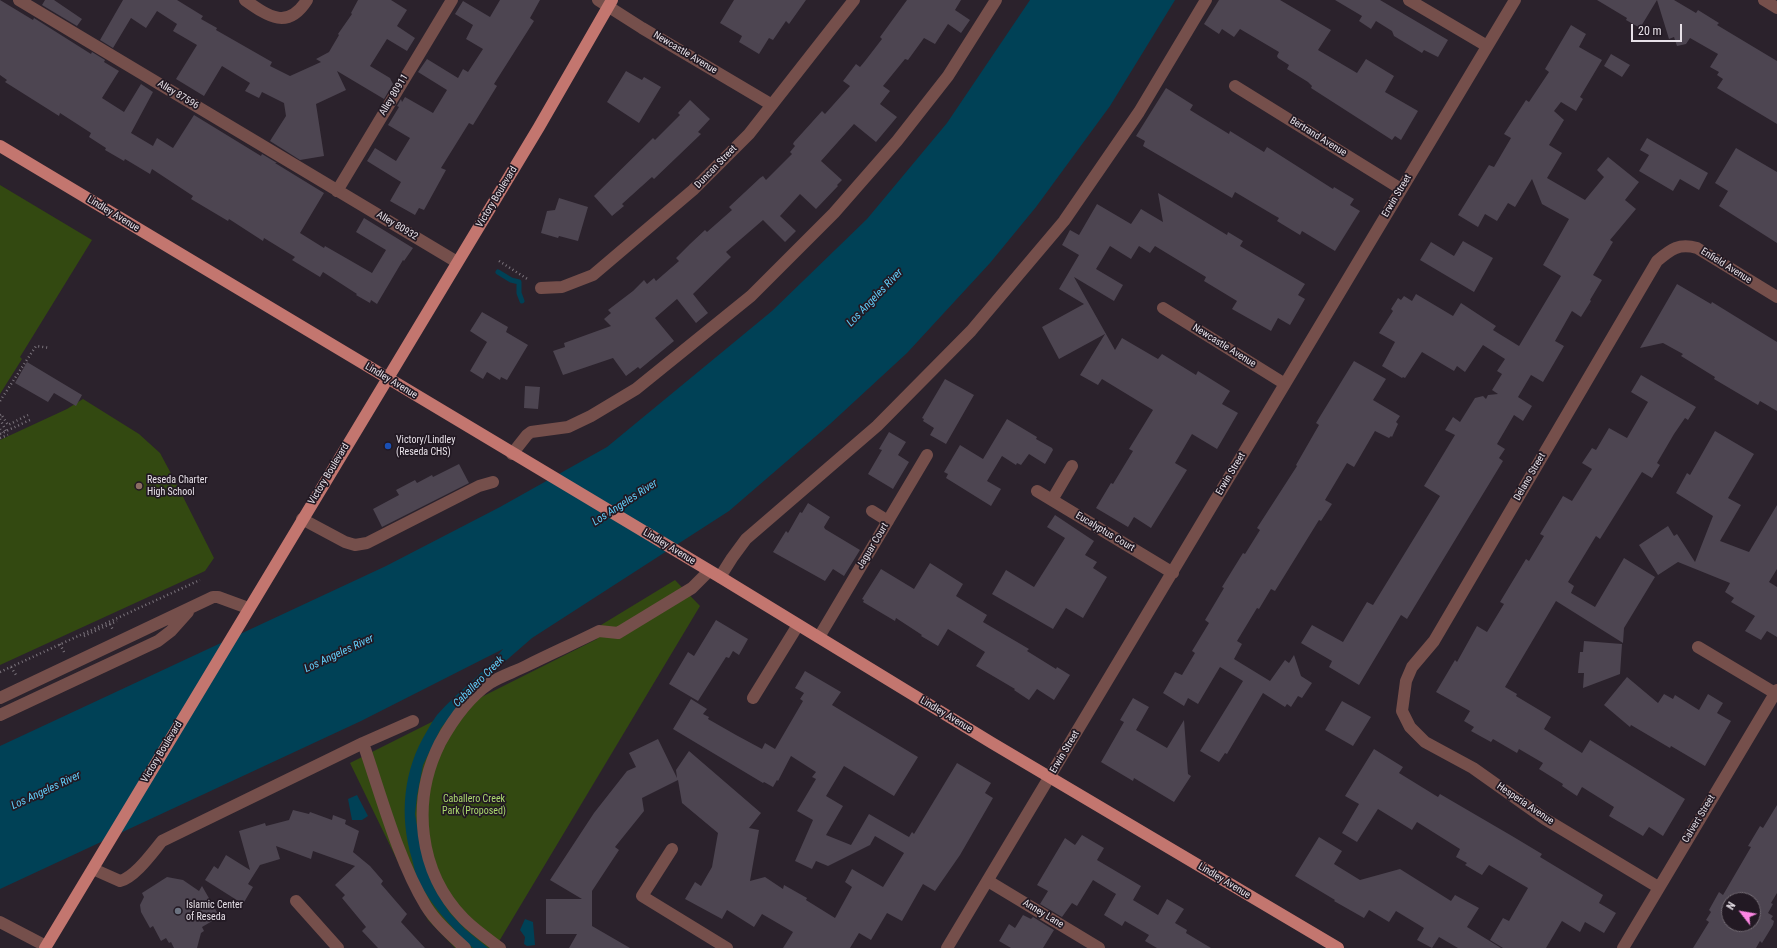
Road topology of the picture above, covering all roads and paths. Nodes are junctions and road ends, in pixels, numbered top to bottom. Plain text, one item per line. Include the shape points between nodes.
1 (20, 0) edge
2 (245, 0) edge
3 (307, 0) edge
4 (452, 0) edge
5 (598, 0) edge
6 (854, 0) edge
7 (996, 0) edge
8 (1206, 0) edge
9 (1409, 0) edge
10 (1515, 0) edge
11 (1764, 0) edge
12 (610, 3) edge
13 (1777, 8) edge
14 (1487, 46) junction
15 (1235, 86) dead end
16 (772, 105) junction
17 (0, 146) edge
18 (1401, 189) junction
19 (337, 191) junction
20 (1673, 249) joint
21 (499, 261) dead end
22 (458, 262) junction
23 (541, 288) joint
24 (1777, 297) edge
25 (1162, 308) dead end
26 (50, 348) dead end
27 (387, 378) junction
28 (1285, 384) junction
29 (0, 401) edge
30 (0, 415) edge
31 (28, 415) dead end
32 (0, 419) edge
33 (32, 419) dead end
34 (0, 429) edge
35 (6, 431) junction
36 (1, 433) edge
37 (8, 435) dead end
38 (0, 438) edge
39 (927, 455) dead end
40 (516, 456) junction
41 (1072, 466) dead end
42 (493, 482) dead end
43 (1037, 491) dead end
44 (1052, 500) junction
45 (872, 511) dead end
46 (302, 519) junction
47 (888, 521) junction
48 (706, 569) junction
49 (1173, 573) junction
50 (720, 577) junction
51 (200, 580) dead end
52 (248, 608) junction
53 (190, 609) junction
54 (117, 620) dead end
55 (798, 625) junction
56 (84, 636) dead end
57 (819, 637) junction
58 (1698, 647) dead end
59 (0, 672) edge
60 (1776, 692) edge
61 (0, 698) edge
62 (752, 698) dead end
63 (1402, 711) joint
64 (0, 715) edge
65 (413, 721) dead end
66 (363, 743) junction
67 (1050, 777) junction
68 (672, 849) dead end
69 (93, 869) junction
70 (988, 880) junction
71 (1658, 887) junction
72 (296, 901) dead end
73 (0, 922) edge
74 (46, 947) edge
75 (338, 948) edge
76 (466, 948) edge
77 (500, 948) edge
78 (727, 948) edge
79 (947, 948) edge
80 (1099, 948) edge
81 (1338, 948) edge
82 (1623, 948) edge

1 - 19 street, Alley 87596
2 - 3 street via 270,16 290,18 301,10
4 - 19 street, Alley 80911
5 - 12 street, Newcastle Avenue
6 - 16 street, Duncan Street
7 - 40 street via 948,76 897,141 834,213 751,296 636,389 591,416 568,426 531,432 526,435
8 - 50 street via 1139,112 1064,221 971,331 876,426 746,539
9 - 14 street
10 - 14 street, Erwin Street
11 - 13 street
12 - 16 street, Newcastle Avenue
12 - 22 main road, Victory Boulevard
14 - 18 street, Erwin Street
15 - 18 street, Bertrand Avenue
16 - 23 street, Duncan Street via 749,134 693,190 593,275 562,287
17 - 27 main road, Lindley Avenue
18 - 28 street, Erwin Street
19 - 22 street, Alley 80932
20 - 24 street, Enfield Avenue via 1688,245 1697,248
20 - 63 street, Delano Street via 1657,261 1434,641 1412,667 1406,681
21 - 23 path
22 - 27 main road, Victory Boulevard
25 - 28 street, Newcastle Avenue
26 - 29 path via 36,346
27 - 40 main road, Lindley Avenue
27 - 46 main road, Victory Boulevard
28 - 49 street, Erwin Street
30 - 31 path via 2,414 8,425
32 - 35 path
33 - 35 path
34 - 36 path
35 - 36 path
37 - 38 path
39 - 47 street, Jaguar Court
40 - 48 main road, Lindley Avenue
41 - 44 street
42 - 46 street via 479,486 368,543 355,546
43 - 44 street, Eucalyptus Court
44 - 49 street, Eucalyptus Court
45 - 47 street
46 - 52 main road, Victory Boulevard
47 - 57 street, Jaguar Court
48 - 50 main road, Lindley Avenue
48 - 77 street via 692,588 618,633 599,631 490,683 474,696 450,725 435,754 425,787 422,816 424,840 432,868 446,896 464,919
49 - 67 street, Erwin Street
50 - 55 main road, Lindley Avenue
51 - 59 path
52 - 53 street via 218,596
52 - 69 main road, Victory Boulevard
53 - 61 street
53 - 64 street via 171,631 158,641
54 - 56 path
55 - 57 main road, Lindley Avenue
55 - 62 street
57 - 67 main road, Lindley Avenue
58 - 60 street
60 - 71 street, Calvert Street
63 - 71 street, Hesperia Avenue via 1410,727 1425,742 1473,768 1545,819
65 - 66 street
66 - 69 street via 162,841 125,880 120,881
66 - 76 street via 410,873 426,906 447,932
67 - 70 street, Erwin Street
67 - 81 main road, Lindley Avenue
68 - 78 street via 642,896
69 - 74 main road, Victory Boulevard
70 - 79 street, Erwin Street
70 - 80 street, Anney Lane
71 - 82 street, Calvert Street
72 - 75 street
73 - 74 street

